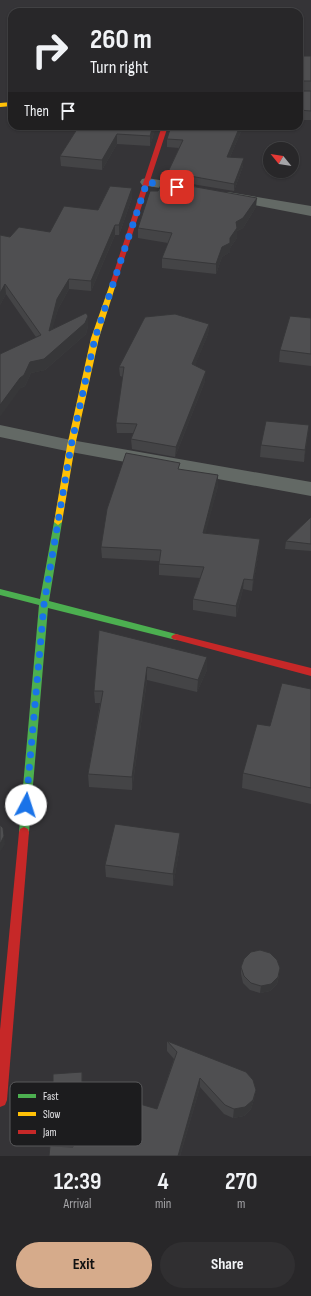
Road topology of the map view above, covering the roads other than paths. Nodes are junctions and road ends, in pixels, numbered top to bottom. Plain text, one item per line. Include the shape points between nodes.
1 (164, 130) edge
2 (147, 182) junction
3 (202, 191) edge
4 (217, 194) edge
5 (311, 211) edge
6 (0, 432) edge
7 (71, 446) junction
8 (311, 489) edge
9 (0, 592) edge
10 (44, 604) junction
11 (311, 672) edge
12 (0, 1100) edge

1 - 2 main road
2 - 3 street
2 - 7 main road via 95,338
4 - 5 street
6 - 7 street
7 - 8 street
7 - 10 main road
9 - 10 main road
10 - 11 main road
10 - 12 main road

